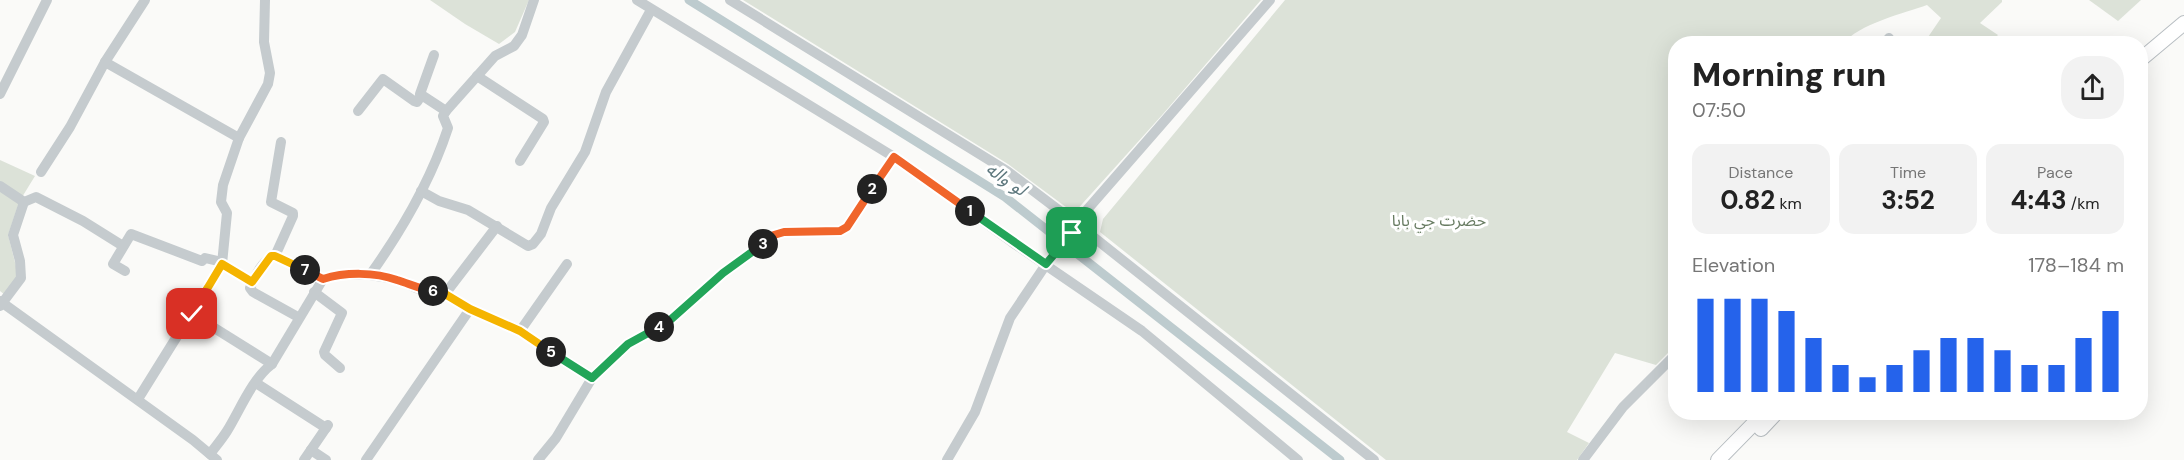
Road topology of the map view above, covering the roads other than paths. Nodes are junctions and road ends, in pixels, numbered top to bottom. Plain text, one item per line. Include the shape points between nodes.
1 (47, 0) edge
2 (144, 0) edge
3 (265, 0) edge
4 (534, 0) edge
5 (637, 0) edge
6 (730, 0) edge
7 (1270, 0) edge
8 (651, 10) junction
9 (2184, 23) edge
10 (2184, 34) edge
11 (2148, 53) edge
12 (434, 55) dead end
13 (105, 62) junction
14 (2148, 63) edge
15 (477, 76) junction
16 (0, 94) edge
17 (421, 96) junction
18 (358, 111) dead end
19 (446, 111) junction
20 (239, 138) junction
21 (281, 142) dead end
22 (894, 157) junction
23 (520, 161) dead end
24 (40, 172) dead end
25 (0, 186) edge
26 (421, 192) junction
27 (24, 202) junction
28 (497, 226) junction
29 (1075, 228) junction
30 (123, 246) junction
31 (275, 256) junction
32 (1048, 262) junction
33 (222, 263) junction
34 (567, 264) dead end
35 (125, 271) dead end
36 (370, 275) junction
37 (323, 279) junction
38 (252, 282) junction
39 (314, 292) junction
40 (445, 294) junction
41 (1, 303) edge
42 (470, 309) junction
43 (192, 314) junction
44 (298, 317) junction
45 (520, 331) junction
46 (1668, 362) edge
47 (272, 364) junction
48 (340, 368) dead end
49 (592, 378) junction
50 (256, 383) junction
51 (138, 399) junction
52 (1759, 420) edge
53 (1768, 420) edge
54 (311, 450) junction
55 (1732, 454) edge
56 (213, 457) edge
57 (304, 460) edge
58 (326, 460) edge
59 (366, 460) edge
60 (538, 460) edge
61 (947, 460) edge
62 (1298, 460) edge
63 (1374, 460) edge
64 (1583, 460) edge
65 (1718, 460) edge

1 - 16 street
2 - 13 street
3 - 20 street via 268,84
4 - 15 street via 514,46 495,56
5 - 8 street
6 - 29 street via 1007,171
7 - 29 street
8 - 22 street
8 - 28 street via 606,92 585,152 551,208 541,234 528,246
9 - 11 main road
10 - 14 main road
12 - 17 street
13 - 20 street
13 - 24 street
15 - 19 street
15 - 23 street via 543,119
17 - 18 street via 414,101 383,79
17 - 19 street
19 - 26 street via 443,116 448,128
20 - 33 street via 223,185 221,202 227,213
21 - 31 street via 271,202 293,216
22 - 32 street
22 - 49 street via 847,227 840,231 774,235 668,322 628,344
25 - 27 street
26 - 28 street
26 - 36 street
27 - 30 street via 36,197
27 - 41 street via 13,235 21,278
28 - 40 street
29 - 32 street
29 - 63 street
30 - 33 street via 131,234 202,261 205,258
30 - 35 street via 113,264
31 - 37 street
31 - 38 street via 267,260
32 - 61 street via 1010,318 975,412
32 - 62 street via 1142,331
33 - 38 street
33 - 43 street
34 - 45 street
36 - 37 street
36 - 40 street
37 - 39 street
38 - 44 street via 253,291
39 - 44 street
39 - 48 street via 342,313 324,352
40 - 42 street
41 - 51 street
42 - 45 street
42 - 59 street
43 - 47 street
43 - 51 street
44 - 47 street
45 - 49 street
46 - 64 street via 1623,407
47 - 50 street
49 - 60 street
50 - 54 street via 327,426
50 - 56 street
51 - 56 street
52 - 55 main road
53 - 55 main road
54 - 57 street
54 - 58 street
55 - 65 main road

